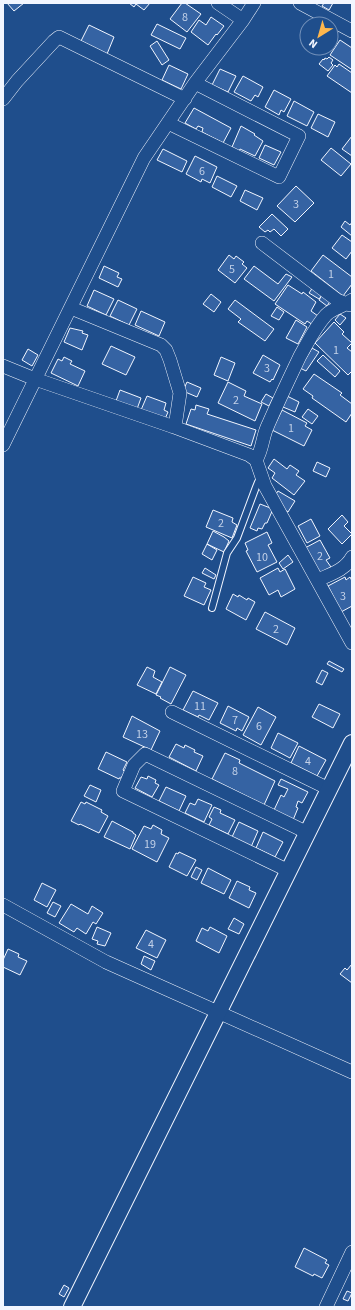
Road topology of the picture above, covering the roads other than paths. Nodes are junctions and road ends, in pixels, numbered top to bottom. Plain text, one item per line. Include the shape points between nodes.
1 (218, 3) edge
2 (254, 3) edge
3 (300, 3) edge
4 (243, 20) junction
5 (352, 31) edge
6 (195, 83) junction
7 (3, 99) edge
8 (185, 99) junction
9 (168, 123) junction
10 (262, 243) dead end
11 (350, 303) edge
12 (71, 308) junction
13 (3, 366) edge
14 (35, 379) junction
15 (174, 427) junction
16 (3, 445) edge
17 (256, 460) junction
18 (263, 478) junction
19 (352, 557) edge
20 (318, 580) junction
21 (212, 608) dead end
22 (352, 642) edge
23 (172, 712) dead end
24 (352, 743) edge
25 (329, 789) junction
26 (308, 833) junction
27 (289, 871) junction
28 (3, 905) edge
29 (218, 1013) junction
30 (352, 1072) edge
31 (352, 1252) edge
32 (72, 1307) edge
33 (326, 1307) edge

1 - 4 street
2 - 4 street
3 - 5 street
4 - 6 street
6 - 8 street
6 - 9 street via 299,136 279,177
7 - 8 street via 59,37
8 - 9 street
9 - 12 street via 144,158
10 - 11 street via 337,300
11 - 17 street via 337,307 315,329 266,430 261,453
12 - 14 street
12 - 15 street via 161,345 166,350 180,393
13 - 14 street
14 - 15 street
14 - 16 street
15 - 17 street via 249,455
17 - 18 street
18 - 20 street via 265,486
18 - 21 lane via 258,482 237,538 227,553
19 - 20 street via 342,569
20 - 22 street
23 - 25 street
24 - 25 street
25 - 26 street
26 - 27 street
26 - 27 street via 145,754 134,765 123,791
27 - 29 street
28 - 29 street via 106,962
29 - 30 street
29 - 32 street
31 - 33 street

